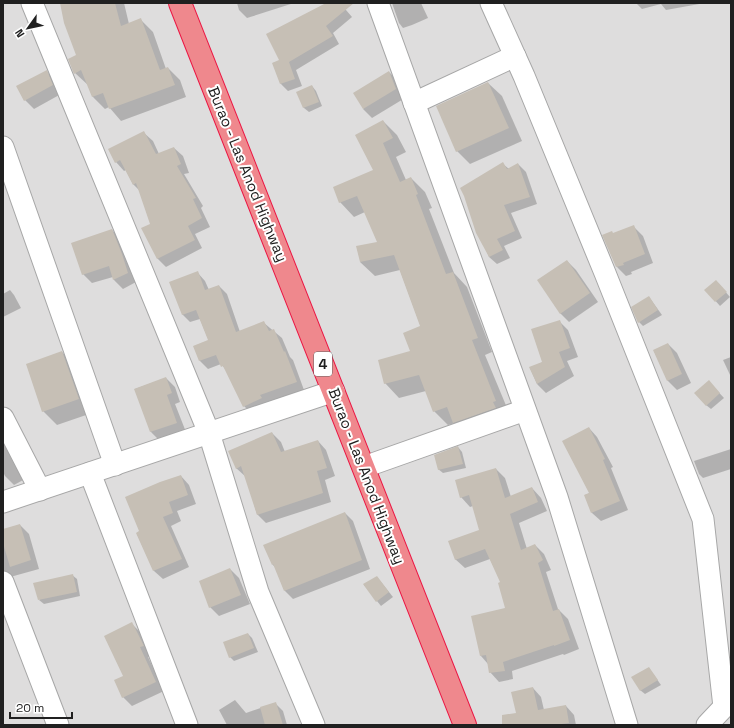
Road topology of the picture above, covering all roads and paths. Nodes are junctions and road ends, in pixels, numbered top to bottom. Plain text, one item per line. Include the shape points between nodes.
1 (32, 3) edge
2 (180, 3) edge
3 (378, 3) edge
4 (491, 3) edge
5 (515, 56) junction
6 (414, 103) junction
7 (3, 147) edge
8 (334, 391) junction
9 (525, 410) junction
10 (3, 418) edge
11 (209, 433) junction
12 (115, 465) junction
13 (364, 467) junction
14 (90, 473) junction
15 (40, 490) junction
16 (3, 502) edge
17 (3, 582) edge
18 (58, 725) edge
19 (187, 725) edge
20 (314, 725) edge
21 (465, 725) edge
22 (627, 725) edge
23 (707, 725) edge

1 - 11 street
2 - 8 highway, Burao - Las Anod Highway / 4
3 - 6 street
4 - 5 street
5 - 6 street
5 - 23 street via 703,519 724,707
6 - 9 street
7 - 12 street
8 - 11 street
8 - 13 highway, Burao - Las Anod Highway / 4
9 - 13 street
9 - 22 street via 556,497
10 - 15 street
11 - 12 street
11 - 20 street via 258,592
12 - 14 street
13 - 21 highway, Burao - Las Anod Highway / 4
14 - 15 street
14 - 19 street
15 - 16 street
17 - 18 street

